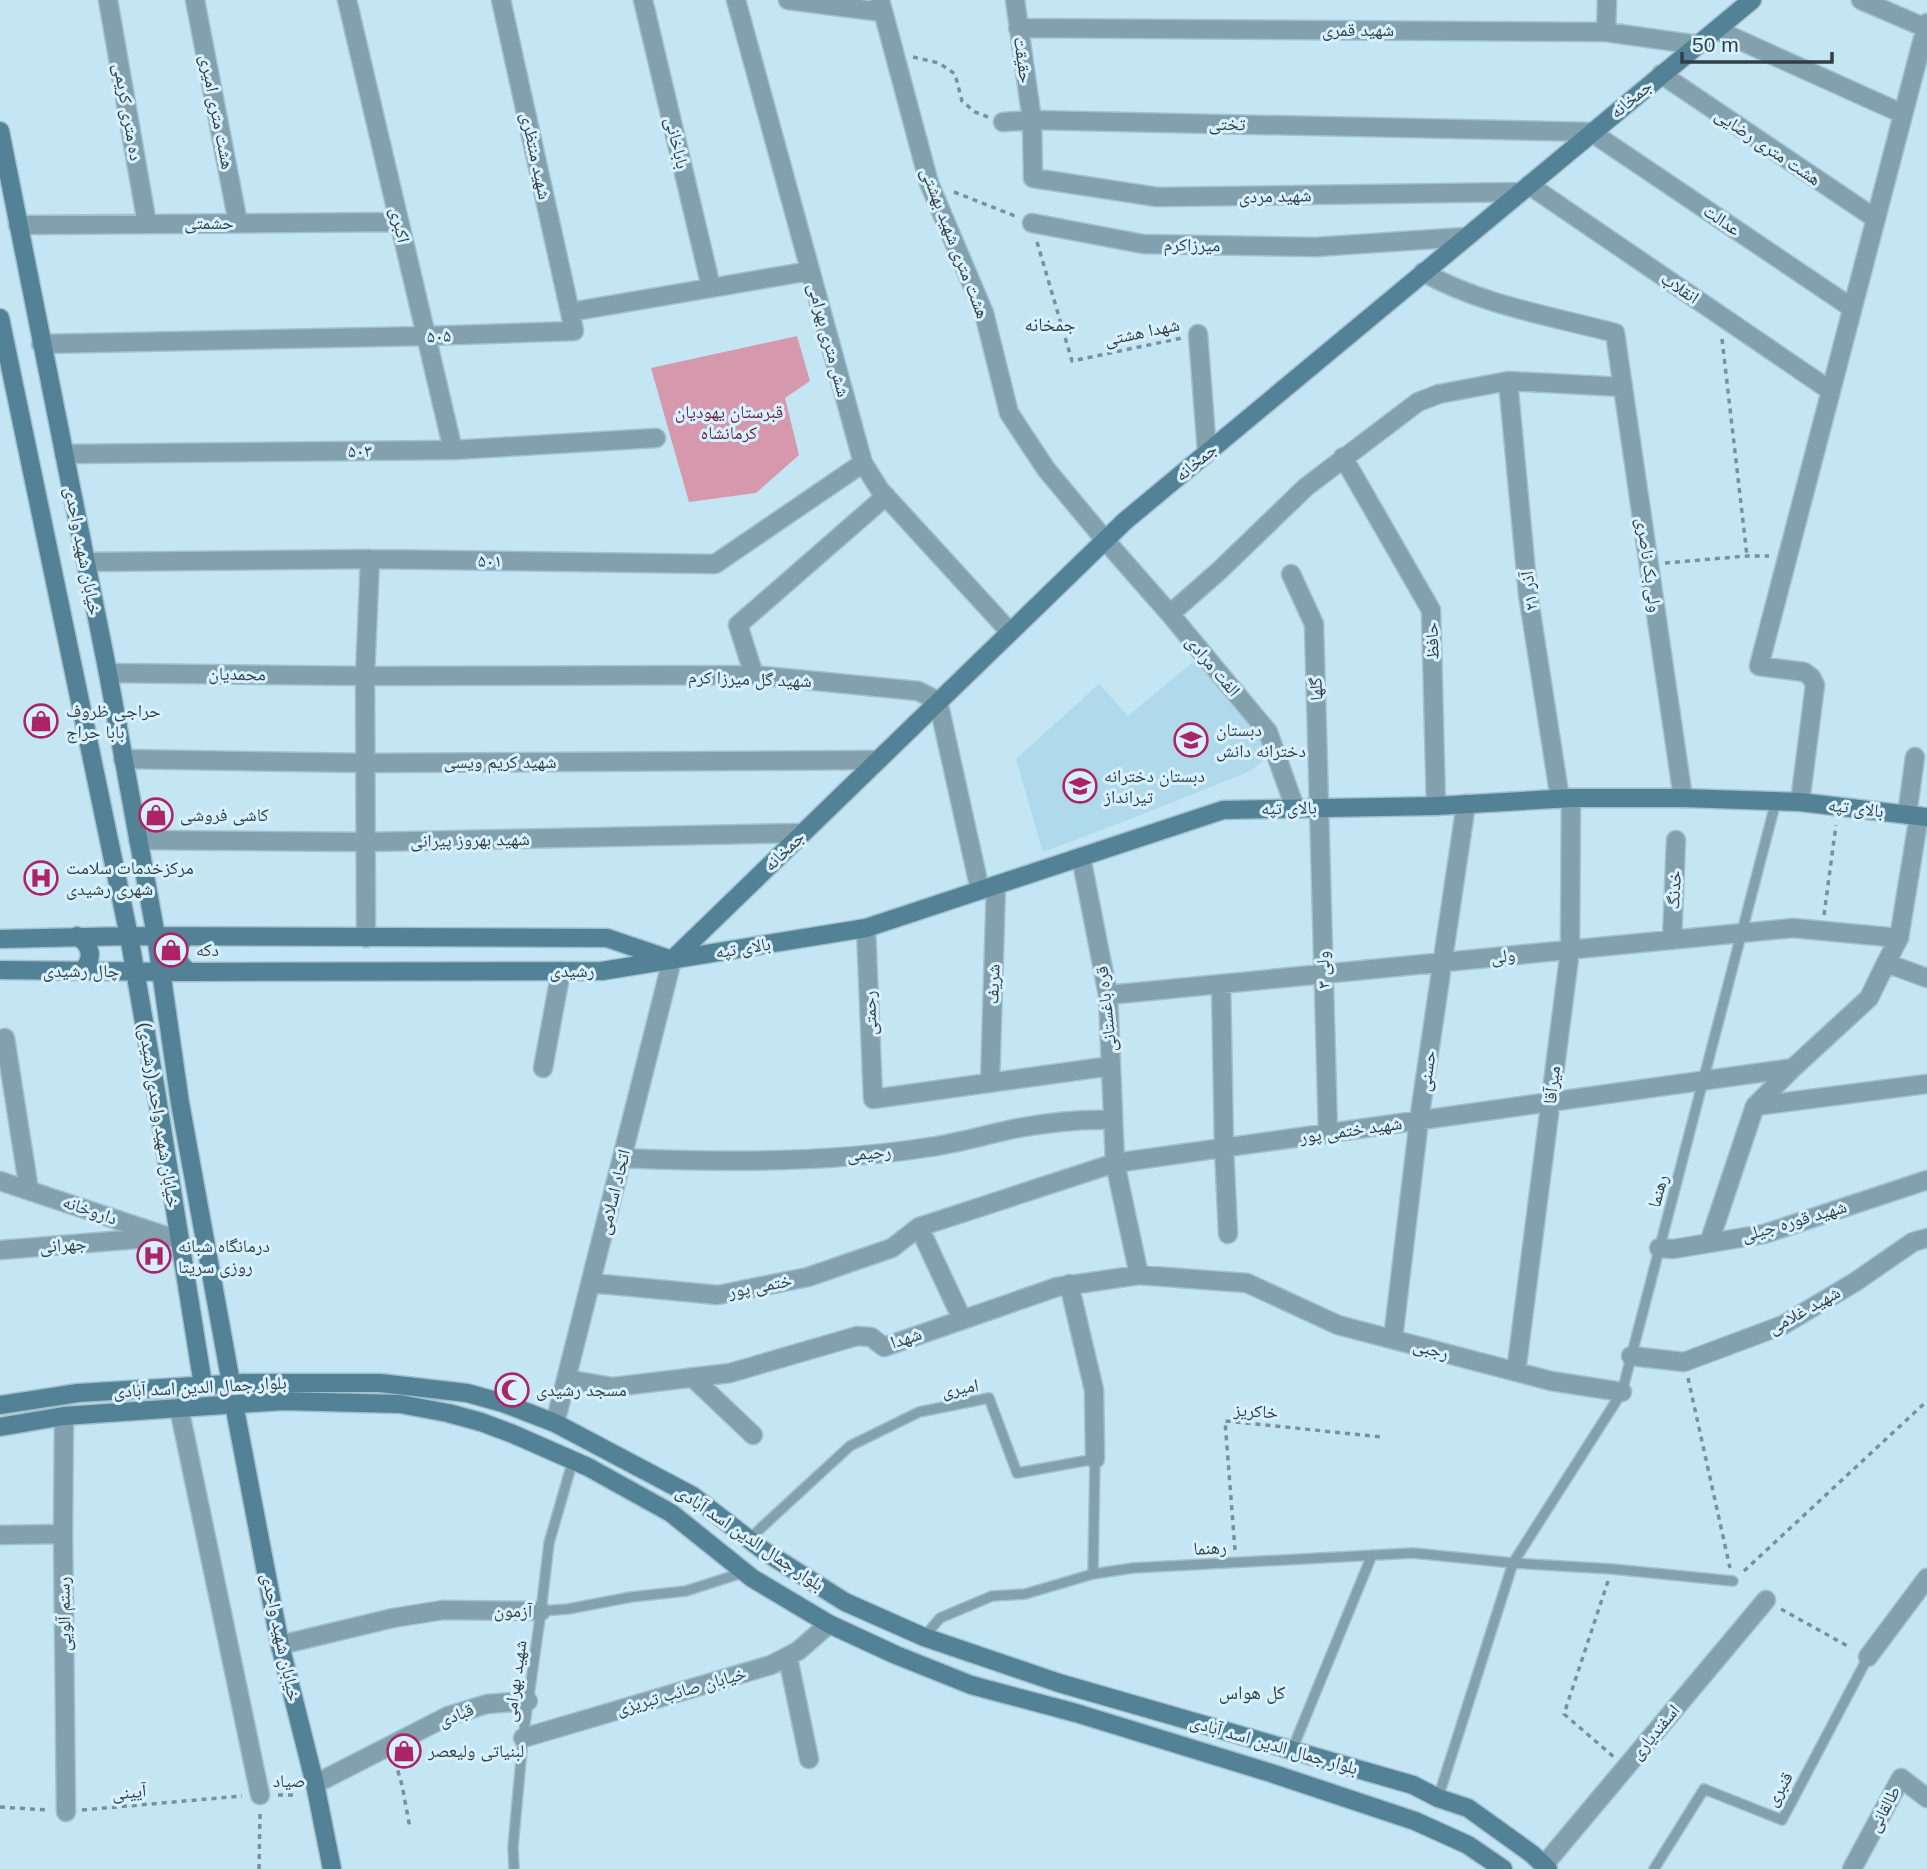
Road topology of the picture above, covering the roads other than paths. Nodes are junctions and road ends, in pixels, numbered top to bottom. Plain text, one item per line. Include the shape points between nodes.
1 (108, 0) edge
2 (195, 0) edge
3 (347, 0) edge
4 (501, 0) edge
5 (643, 0) edge
6 (736, 0) edge
7 (788, 0) edge
8 (1015, 0) edge
9 (1606, 0) edge
10 (1752, 0) edge
11 (1861, 0) edge
12 (881, 6) edge
13 (1926, 25) edge
14 (1018, 28) junction
15 (1717, 30) junction
16 (1606, 32) junction
17 (1698, 45) junction
18 (1661, 74) junction
19 (1903, 114) junction
20 (1032, 120) junction
21 (1003, 122) road end
22 (0, 131) edge
23 (1591, 132) junction
24 (1033, 178) joint
25 (1524, 188) junction
26 (1876, 219) junction
27 (399, 222) junction
28 (147, 223) junction
29 (238, 223) junction
30 (1032, 223) road end
31 (18, 225) junction
32 (1465, 237) junction
33 (810, 271) junction
34 (1423, 272) junction
35 (711, 287) junction
36 (1852, 308) junction
37 (570, 312) junction
38 (0, 318) edge
39 (1198, 334) road end
40 (426, 336) junction
41 (41, 344) junction
42 (3, 348) edge
43 (1508, 381) junction
44 (1623, 387) junction
45 (1830, 391) junction
46 (656, 438) dead end
47 (453, 450) junction
48 (1207, 452) junction
49 (64, 454) junction
50 (1343, 457) junction
51 (863, 463) junction
52 (886, 496) junction
53 (1105, 540) junction
54 (370, 559) junction
55 (86, 562) junction
56 (1292, 574) dead end
57 (1170, 614) junction
58 (1010, 632) junction
59 (108, 673) junction
60 (754, 675) junction
61 (365, 676) junction
62 (938, 701) junction
63 (1915, 757) dead end
64 (123, 759) junction
65 (878, 760) junction
66 (366, 763) junction
67 (1566, 798) junction
68 (1683, 798) junction
69 (1776, 801) junction
70 (1800, 802) junction
71 (1466, 804) junction
72 (1436, 806) junction
73 (1295, 807) junction
74 (1319, 808) junction
75 (1918, 816) edge
76 (802, 833) junction
77 (138, 840) junction
78 (1676, 840) dead end
79 (366, 842) junction
80 (1081, 857) junction
81 (988, 887) junction
82 (866, 928) junction
83 (1741, 933) junction
84 (77, 936) junction
85 (130, 936) junction
86 (156, 936) junction
87 (186, 937) junction
88 (366, 937) junction
89 (1899, 938) junction
90 (0, 939) edge
91 (1672, 940) junction
92 (1570, 950) junction
93 (672, 960) junction
94 (1443, 962) junction
95 (1886, 963) junction
96 (0, 970) edge
97 (82, 971) junction
98 (135, 971) junction
99 (161, 971) junction
100 (561, 971) junction
101 (190, 972) junction
102 (1324, 974) junction
103 (1927, 978) edge
104 (1221, 984) junction
105 (1108, 995) junction
106 (5, 1038) dead end
107 (1111, 1066) junction
108 (543, 1068) dead end
109 (1793, 1068) junction
110 (1703, 1081) junction
111 (990, 1083) junction
112 (1927, 1084) edge
113 (1550, 1102) junction
114 (1755, 1106) junction
115 (1113, 1120) junction
116 (1419, 1120) junction
117 (1328, 1133) junction
118 (1224, 1147) junction
119 (623, 1158) junction
120 (1115, 1163) junction
121 (1927, 1180) edge
122 (0, 1181) edge
123 (29, 1190) junction
124 (919, 1227) junction
125 (1228, 1234) dead end
126 (174, 1238) junction
127 (1927, 1238) edge
128 (1709, 1243) junction
129 (1659, 1248) junction
130 (0, 1250) edge
131 (1139, 1275) junction
132 (591, 1283) junction
133 (1247, 1283) joint
134 (1069, 1284) junction
135 (962, 1319) junction
136 (1393, 1339) junction
137 (1631, 1356) junction
138 (1516, 1372) junction
139 (692, 1377) junction
140 (566, 1379) junction
141 (230, 1383) junction
142 (203, 1385) junction
143 (1622, 1392) junction
144 (234, 1404) junction
145 (0, 1405) edge
146 (179, 1408) junction
147 (64, 1416) junction
148 (555, 1423) junction
149 (0, 1427) edge
150 (753, 1435) dead end
151 (1095, 1459) junction
152 (573, 1460) junction
153 (63, 1534) junction
154 (0, 1535) edge
155 (749, 1539) junction
156 (1372, 1555) junction
157 (1513, 1563) junction
158 (744, 1572) junction
159 (1093, 1574) junction
160 (1927, 1578) edge
161 (1733, 1581) road end
162 (1766, 1600) road end
163 (541, 1611) junction
164 (829, 1624) junction
165 (924, 1637) junction
166 (280, 1645) junction
167 (1868, 1657) joint
168 (788, 1658) junction
169 (914, 1662) junction
170 (528, 1701) junction
171 (523, 1738) junction
172 (1292, 1750) junction
173 (809, 1759) dead end
174 (316, 1789) junction
175 (261, 1795) road end
176 (1438, 1798) junction
177 (1927, 1798) edge
178 (66, 1812) road end
179 (1495, 1828) junction
180 (1480, 1858) junction
181 (1546, 1867) edge
182 (332, 1869) edge
183 (514, 1869) edge
184 (1503, 1869) edge
185 (1654, 1869) edge
186 (1852, 1869) edge

1 - 28 street, ده متری کریمی
2 - 29 street, هشت متری امیری
3 - 27 street, اکبری
4 - 37 street, شهید منتظری
5 - 35 street, باباخانی
6 - 33 street, شش متری بهرامی
7 - 12 street
8 - 14 street, حقیقت
9 - 16 street
10 - 15 main road, جمخانه
11 - 13 street
12 - 53 street, هشت متری شهید بهشتی via 929,183 984,313 1009,413 1046,469
13 - 19 street
14 - 16 street, شهید قمری
14 - 20 street, حقیقت
15 - 17 main road, جمخانه
15 - 19 street
16 - 17 street, شهید قمری
17 - 18 main road, جمخانه
18 - 23 main road, جمخانه
18 - 26 street, هشت متری رضایی
19 - 26 street
20 - 21 street, تختی
20 - 23 street, تختی
20 - 24 street, حقیقت
22 - 31 main road, خیابان شهید واحدی
23 - 25 main road, جمخانه
23 - 36 street, عدالت
24 - 25 street, شهید مردی via 1157,197
25 - 32 main road, جمخانه
25 - 45 street, انقلاب
26 - 36 street
27 - 29 street, حشمتی
27 - 40 street, اکبری
28 - 29 street, حشمتی
28 - 31 street, حشمتی
30 - 32 street, میرزاکرم via 1143,244 1315,247
31 - 41 main road, خیابان شهید واحدی
32 - 34 main road, جمخانه
33 - 35 street
33 - 51 street, شش متری بهرامی
34 - 44 street, ولی بک ناصری via 1492,301 1615,333
34 - 48 main road, جمخانه
35 - 37 street
36 - 45 street
37 - 40 street, ۵۰۵ via 574,331
38 - 42 main road, خیابان شهید واحدی
39 - 48 street
40 - 41 street, ۵۰۵
40 - 47 street, اکبری
41 - 49 main road, خیابان شهید واحدی
42 - 85 main road, خیابان شهید واحدی
43 - 44 street
43 - 50 street via 1418,402
43 - 67 street, ۲۱ آذر via 1528,594
44 - 68 street, ولی بک ناصری
45 - 70 street via 1759,666 1804,672 1815,685
46 - 47 street, ۵۰۳
47 - 49 street, ۵۰۳
48 - 53 main road, جمخانه
49 - 55 main road, خیابان شهید واحدی
50 - 57 street
50 - 72 street, حافظ via 1431,610
51 - 52 street, شش متری بهرامی
51 - 54 street, ۵۰۱ via 715,564
52 - 58 street, شش متری بهرامی
52 - 60 street via 738,625
53 - 57 street, الفت مرادی
53 - 58 main road, جمخانه
54 - 55 street, ۵۰۱
54 - 61 street
55 - 59 main road, خیابان شهید واحدی
56 - 74 street, گلها via 1314,624
57 - 73 street, الفت مرادی via 1268,732
58 - 62 main road, جمخانه
59 - 61 street, محمدیان
59 - 64 main road, خیابان شهید واحدی
60 - 61 street, شهید گل میرزا کرم
60 - 62 street, شهید گل میرزا کرم via 918,691
61 - 66 street
62 - 65 main road, جمخانه
62 - 81 street
63 - 75 street
64 - 66 street, شهید کریم ویسی
64 - 77 main road, خیابان شهید واحدی
65 - 66 street, شهید کریم ویسی
65 - 76 main road, جمخانه
66 - 79 street
67 - 68 main road, بالای تپه
67 - 71 main road, بالای تپه
67 - 92 street, میرآقا
68 - 69 main road, بالای تپه
69 - 70 main road, بالای تپه
69 - 83 lane, رهنما
70 - 75 main road, بالای تپه
71 - 72 main road, بالای تپه
71 - 94 street, حسنی
72 - 74 main road, بالای تپه
73 - 74 main road, بالای تپه
73 - 80 main road, بالای تپه via 1223,810
74 - 102 street, ولی ۳
75 - 89 street
76 - 79 street, شهید بهروز پیرانی
76 - 93 main road, جمخانه
77 - 79 street, شهید بهروز پیرانی
77 - 86 main road, خیابان شهید واحدی
78 - 91 street, خدنگ
79 - 88 street
80 - 81 main road, بالای تپه
80 - 105 street, قره باغستانی
81 - 82 main road, بالای تپه
81 - 111 street, شریف
82 - 93 main road, بالای تپه
82 - 111 street, رحمتی via 873,1099
83 - 89 street, ولی via 1793,928
83 - 91 street, ولی
83 - 110 lane, رهنما
84 - 85 main road, چال رشیدی
84 - 90 main road, چال رشیدی
84 - 97 main road via 90,952
85 - 86 main road, چال رشیدی
85 - 98 main road, خیابان شهید واحدی
86 - 87 main road, رشیدی
86 - 99 main road, خیابان شهید واحدی
87 - 88 main road, رشیدی
87 - 101 main road via 178,946 177,958
88 - 93 main road, رشیدی via 607,938
89 - 95 street
91 - 92 street, ولی
92 - 94 street, ولی
92 - 113 street, میرآقا
93 - 100 main road, رشیدی via 602,971
93 - 119 street, اتحاد اسلامی
94 - 102 street, ولی
94 - 116 street, حسنی
95 - 103 street
95 - 109 street via 1869,998
96 - 97 main road, چال رشیدی
97 - 98 main road, چال رشیدی
98 - 99 main road, چال رشیدی
98 - 126 main road, خیابان شهید واحدی(رشیدی)
99 - 101 main road, رشیدی
99 - 141 main road, خیابان شهید واحدی(رشیدی)
100 - 101 main road, رشیدی
100 - 108 street
102 - 104 street, ولی
102 - 117 street, ولی ۳
104 - 105 street, ولی
104 - 118 street
105 - 107 street, قره باغستانی
106 - 123 street
107 - 111 street
107 - 115 street, قره باغستانی
109 - 110 street, شهید ختمی پور
109 - 114 street
110 - 113 street, شهید ختمی پور
110 - 129 lane, رهنما
112 - 114 street
113 - 116 street, شهید ختمی پور
113 - 138 street, میرآقا
114 - 128 street
115 - 119 street, رحیمی via 1086,1119 930,1147 810,1158
115 - 120 street, قره باغستانی
116 - 117 street, شهید ختمی پور
116 - 136 street, حسنی
117 - 118 street, شهید ختمی پور
118 - 120 street, شهید ختمی پور
118 - 125 street
119 - 132 street, اتحاد اسلامی
120 - 124 street, شهید ختمی پور
120 - 131 street, قره باغستانی
121 - 128 street, شهید قوره جیلی via 1764,1234
122 - 123 street, داروخانه
123 - 126 street, داروخانه
124 - 132 street, ختمی پور via 892,1248 808,1277 718,1295
124 - 135 street
126 - 130 street, جهرانی
126 - 142 main road, خیابان شهید واحدی(رشیدی)
127 - 137 street, شهید غلامی via 1913,1242 1783,1325 1685,1362
128 - 129 street, شهید قوره جیلی
129 - 137 lane, رهنما
131 - 133 street, شهدا
131 - 134 street, شهدا
132 - 140 street, اتحاد اسلامی
133 - 136 street, رجبی via 1338,1325
134 - 135 street, شهدا
134 - 151 street via 1094,1390
135 - 139 street, شهدا via 884,1347 871,1337 857,1336 730,1373
136 - 138 street, رجبی
137 - 143 lane, رهنما
138 - 143 street, رجبی
139 - 140 street, شهدا via 613,1387
139 - 150 street
140 - 148 street, اتحاد اسلامی
141 - 142 main road, بلوار جمال الدین اسد آبادی
141 - 148 main road, بلوار جمال الدین اسد آبادی via 380,1383 435,1389 503,1403
142 - 145 main road, بلوار جمال الدین اسد آبادی via 78,1393
143 - 157 lane, رهنما
144 - 146 main road, بلوار جمال الدین اسد آبادی
144 - 152 main road, بلوار جمال الدین اسد آبادی via 400,1405 481,1422
144 - 166 main road, خیابان شهید واحدی
146 - 147 main road, بلوار جمال الدین اسد آبادی
146 - 175 street
147 - 149 main road, بلوار جمال الدین اسد آبادی
147 - 153 street, رستم آلویی
148 - 155 main road, بلوار جمال الدین اسد آبادی via 692,1496
151 - 155 lane, امیری via 1017,1474 989,1398 919,1412 850,1446
151 - 159 lane
152 - 158 main road, بلوار جمال الدین اسد آبادی via 671,1513
152 - 163 lane, شهید بهرامی via 549,1543
153 - 154 street
153 - 178 street, رستم آلویی
155 - 165 main road, بلوار جمال الدین اسد آبادی via 845,1602
156 - 157 lane, رهنما via 1413,1553
156 - 159 lane, رهنما
156 - 172 lane
157 - 161 lane
157 - 176 lane, رهنما
158 - 163 lane, آزمون via 686,1591
158 - 164 main road, بلوار جمال الدین اسد آبادی
159 - 165 lane, رهنما via 1024,1594 992,1596 940,1618
160 - 167 street
162 - 181 street, اسفندیاری
163 - 166 street, آزمون via 443,1609
163 - 170 lane, شهید بهرامی
164 - 168 street, خیابان صائب تبریزی
164 - 169 main road, بلوار جمال الدین اسد آبادی
165 - 169 main road
165 - 172 main road, بلوار جمال الدین اسد آبادی via 1059,1683
166 - 174 main road, خیابان شهید واحدی
167 - 185 lane, قنبری via 1782,1820 1704,1789
168 - 171 street, خیابان صائب تبریزی
168 - 173 street
169 - 180 main road, بلوار جمال الدین اسد آبادی via 971,1685 1089,1717 1415,1821 1468,1845
170 - 171 lane, شهید بهرامی
170 - 174 street, قبادی via 487,1704 448,1716
171 - 183 lane, شهید بهرامی
172 - 176 main road, بلوار جمال الدین اسد آبادی via 1413,1785
174 - 182 main road, خیابان شهید واحدی
176 - 179 main road, بلوار جمال الدین اسد آبادی via 1468,1808
177 - 186 street, طالقانی via 1901,1778
179 - 180 main road
179 - 181 main road, بلوار جمال الدین اسد آبادی
180 - 184 main road, بلوار جمال الدین اسد آبادی

